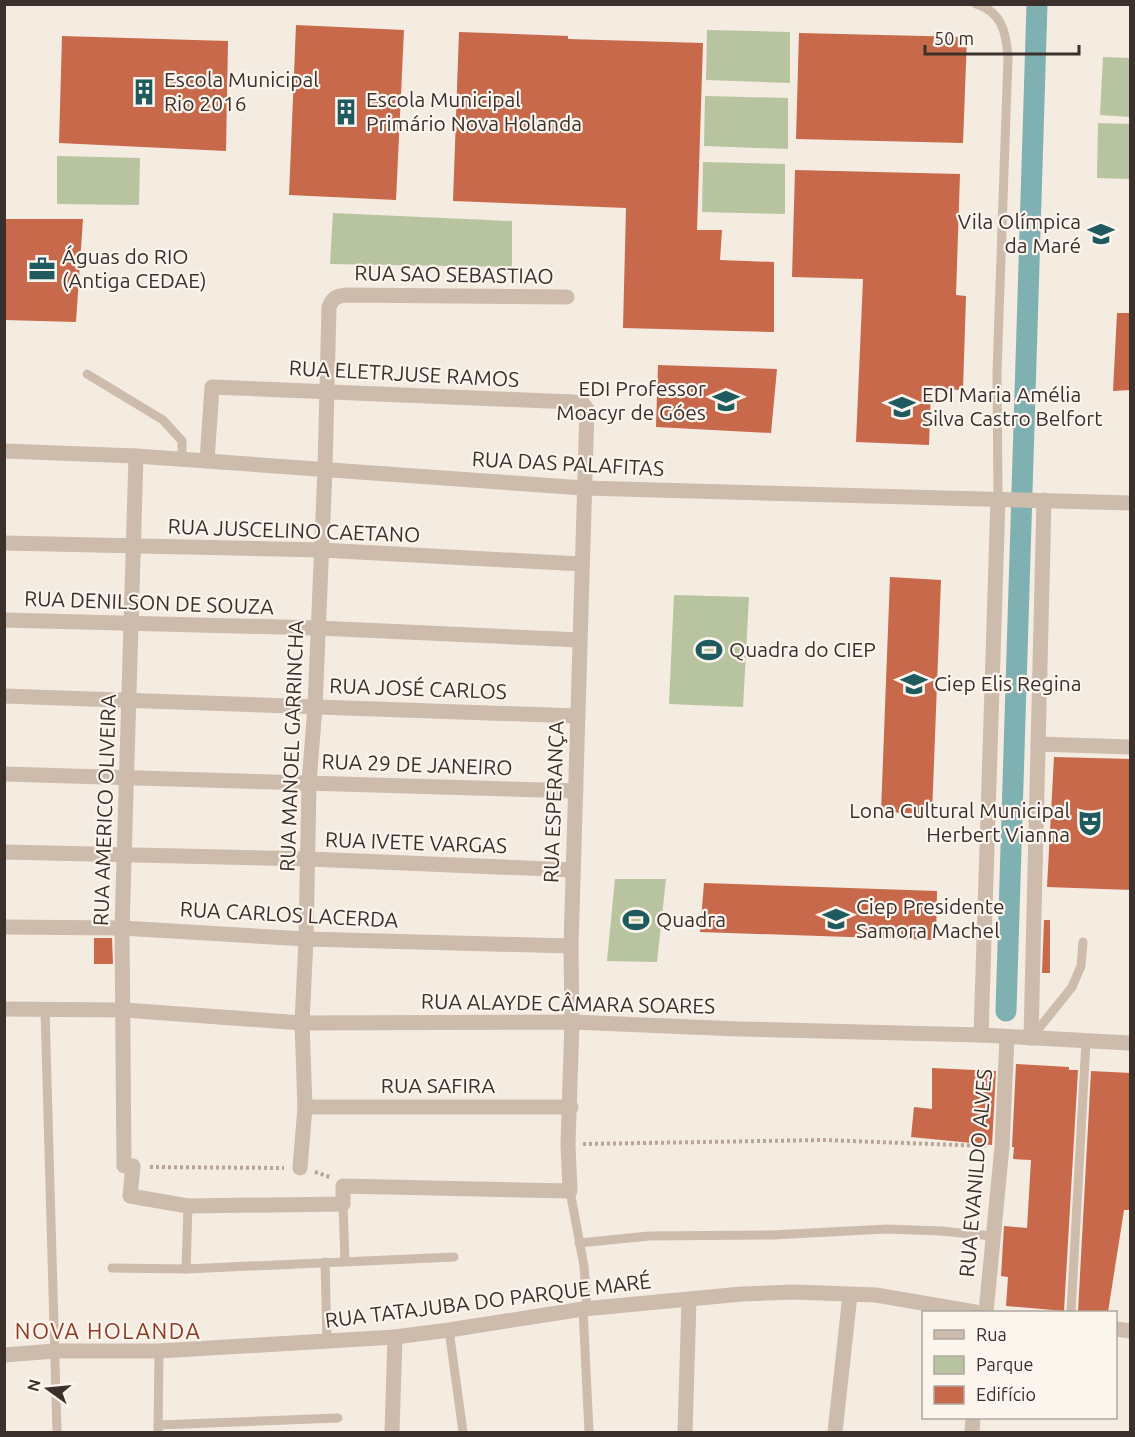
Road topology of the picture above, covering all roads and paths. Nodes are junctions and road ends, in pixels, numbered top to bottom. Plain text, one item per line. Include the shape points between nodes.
1 (976, 4) edge
2 (567, 297) dead end
3 (327, 325) joint
4 (87, 374) dead end
5 (328, 391) junction
6 (587, 413) joint
7 (4, 451) edge
8 (136, 456) junction
9 (182, 459) junction
10 (207, 461) junction
11 (325, 469) junction
12 (584, 488) junction
13 (1002, 499) junction
14 (1044, 500) junction
15 (1131, 503) edge
16 (4, 543) edge
17 (134, 547) junction
18 (321, 550) junction
19 (582, 564) junction
20 (4, 620) edge
21 (132, 624) junction
22 (318, 628) junction
23 (580, 640) junction
24 (4, 696) edge
25 (129, 701) junction
26 (315, 707) junction
27 (578, 716) junction
28 (1038, 744) junction
29 (1131, 747) edge
30 (4, 774) edge
31 (127, 778) junction
32 (309, 783) junction
33 (576, 791) junction
34 (4, 852) edge
35 (125, 856) junction
36 (309, 859) junction
37 (573, 870) junction
38 (4, 927) edge
39 (122, 928) junction
40 (306, 939) junction
41 (1083, 942) dead end
42 (571, 946) junction
43 (4, 1009) edge
44 (45, 1010) junction
45 (124, 1010) junction
46 (572, 1022) junction
47 (302, 1023) junction
48 (981, 1035) junction
49 (1007, 1037) junction
50 (1030, 1038) junction
51 (1086, 1042) junction
52 (1131, 1043) edge
53 (304, 1107) junction
54 (571, 1107) junction
55 (568, 1144) junction
56 (1002, 1147) junction
57 (128, 1166) junction
58 (300, 1168) junction
59 (343, 1186) junction
60 (570, 1191) junction
61 (343, 1204) junction
62 (188, 1206) junction
63 (993, 1236) junction
64 (579, 1243) junction
65 (454, 1257) dead end
66 (345, 1261) junction
67 (325, 1262) junction
68 (112, 1268) dead end
69 (186, 1269) junction
70 (850, 1295) junction
71 (689, 1300) junction
72 (585, 1309) junction
73 (969, 1311) edge
74 (986, 1311) edge
75 (1071, 1311) edge
76 (449, 1330) junction
77 (395, 1337) junction
78 (327, 1341) junction
79 (55, 1351) junction
80 (159, 1351) junction
81 (4, 1355) edge
82 (338, 1418) dead end
83 (158, 1429) edge
84 (57, 1432) edge
85 (392, 1432) edge
86 (463, 1432) edge
87 (589, 1432) edge
88 (685, 1432) edge
89 (835, 1432) edge

1 - 13 lane via 992,11 1000,21 1008,57 997,372
2 - 3 street, RUA SAO SEBASTIAO via 337,296 329,307
3 - 5 street, RUA MANOEL GARRINCHA
4 - 9 lane via 163,420 182,441
5 - 6 street, RUA ELETRJUSE RAMOS via 572,402 583,404
5 - 10 street, RUA ELETRJUSE RAMOS via 212,387
5 - 11 street, RUA MANOEL GARRINCHA
6 - 12 street, RUA ESPERANÇA
7 - 8 street, RUA DAS PALAFITAS
8 - 9 street, RUA DAS PALAFITAS
8 - 17 street, RUA AMERICO OLIVEIRA
9 - 10 street, RUA DAS PALAFITAS
10 - 11 street, RUA DAS PALAFITAS
11 - 12 street, RUA DAS PALAFITAS
11 - 18 street, RUA MANOEL GARRINCHA
12 - 13 street, RUA DAS PALAFITAS
12 - 19 street, RUA ESPERANÇA
13 - 14 street, RUA DAS PALAFITAS
13 - 48 street
14 - 15 street, RUA DAS PALAFITAS
14 - 28 street
16 - 17 street, RUA JUSCELINO CAETANO
17 - 18 street, RUA JUSCELINO CAETANO
17 - 21 street, RUA AMERICO OLIVEIRA
18 - 19 street, RUA JUSCELINO CAETANO
18 - 22 street, RUA MANOEL GARRINCHA
19 - 23 street, RUA ESPERANÇA
20 - 21 street, RUA DENILSON DE SOUZA
21 - 22 street, RUA DENILSON DE SOUZA
21 - 25 street, RUA AMERICO OLIVEIRA
22 - 23 street, RUA DENILSON DE SOUZA
22 - 26 street, RUA MANOEL GARRINCHA
23 - 27 street, RUA ESPERANÇA
24 - 25 street, RUA JOSÉ CARLOS
25 - 26 street, RUA JOSÉ CARLOS
25 - 31 street, RUA AMERICO OLIVEIRA
26 - 27 street, RUA JOSÉ CARLOS
26 - 32 street, RUA MANOEL GARRINCHA
27 - 33 street, RUA ESPERANÇA
28 - 29 street
28 - 50 street
30 - 31 street, RUA 29 DE JANEIRO
31 - 32 street, RUA 29 DE JANEIRO
31 - 35 street, RUA AMERICO OLIVEIRA
32 - 33 street, RUA 29 DE JANEIRO
32 - 36 street, RUA MANOEL GARRINCHA
33 - 37 street, RUA ESPERANÇA
34 - 35 street, RUA IVETE VARGAS
35 - 36 street, RUA IVETE VARGAS
35 - 39 street, RUA AMERICO OLIVEIRA
36 - 37 street, RUA IVETE VARGAS
36 - 40 street, RUA MANOEL GARRINCHA
37 - 42 street, RUA ESPERANÇA
38 - 39 street, RUA CARLOS LACERDA
39 - 40 street, RUA CARLOS LACERDA
39 - 45 street, RUA AMERICO OLIVEIRA
40 - 42 street, RUA CARLOS LACERDA
40 - 47 street, RUA MANOEL GARRINCHA
41 - 50 lane via 1081,966 1072,987
42 - 46 street, RUA ESPERANÇA
43 - 44 street, RUA ALAYDE CÂMARA SOARES
44 - 45 street, RUA ALAYDE CÂMARA SOARES
44 - 79 lane
45 - 47 street, RUA ALAYDE CÂMARA SOARES
45 - 57 street, RUA AMERICO OLIVEIRA
46 - 47 street, RUA ALAYDE CÂMARA SOARES
46 - 48 street, RUA ALAYDE CÂMARA SOARES
46 - 54 street, RUA ESPERANÇA
47 - 53 street, RUA MANOEL GARRINCHA
48 - 49 street, RUA ALAYDE CÂMARA SOARES
49 - 50 street, RUA ALAYDE CÂMARA SOARES
49 - 56 street, RUA EVANILDO ALVES
50 - 51 street, RUA ALAYDE CÂMARA SOARES
51 - 52 street, RUA ALAYDE CÂMARA SOARES
51 - 75 lane
53 - 54 street, RUA SAFIRA
53 - 58 street, RUA MANOEL GARRINCHA
54 - 55 street, RUA ESPERANÇA
55 - 56 path via 824,1140
55 - 60 street, RUA ESPERANÇA
56 - 63 street, RUA EVANILDO ALVES
57 - 58 path
57 - 62 street, RUA AMERICO OLIVEIRA via 130,1196
58 - 59 path via 332,1177
59 - 60 street
59 - 61 street
60 - 64 lane
61 - 62 street
61 - 66 lane
62 - 69 lane
63 - 64 lane via 887,1229 649,1236
63 - 74 street, RUA EVANILDO ALVES
64 - 72 lane
65 - 66 lane
66 - 67 lane
67 - 69 lane
67 - 78 lane
68 - 69 lane
70 - 71 street, RUA TATAJUBA DO PARQUE MARÉ via 794,1292
70 - 73 street, RUA TATAJUBA DO PARQUE MARÉ via 876,1295
70 - 89 street
71 - 72 street, RUA TATAJUBA DO PARQUE MARÉ
71 - 88 street
72 - 76 street, RUA TATAJUBA DO PARQUE MARÉ
72 - 87 lane
76 - 77 street, RUA TATAJUBA DO PARQUE MARÉ
76 - 86 lane
77 - 78 street, RUA TATAJUBA DO PARQUE MARÉ
77 - 85 street
78 - 80 street, RUA TATAJUBA DO PARQUE MARÉ
79 - 80 street, RUA TATAJUBA DO PARQUE MARÉ
79 - 81 street, RUA TATAJUBA DO PARQUE MARÉ
79 - 84 lane
80 - 83 lane
82 - 83 lane

